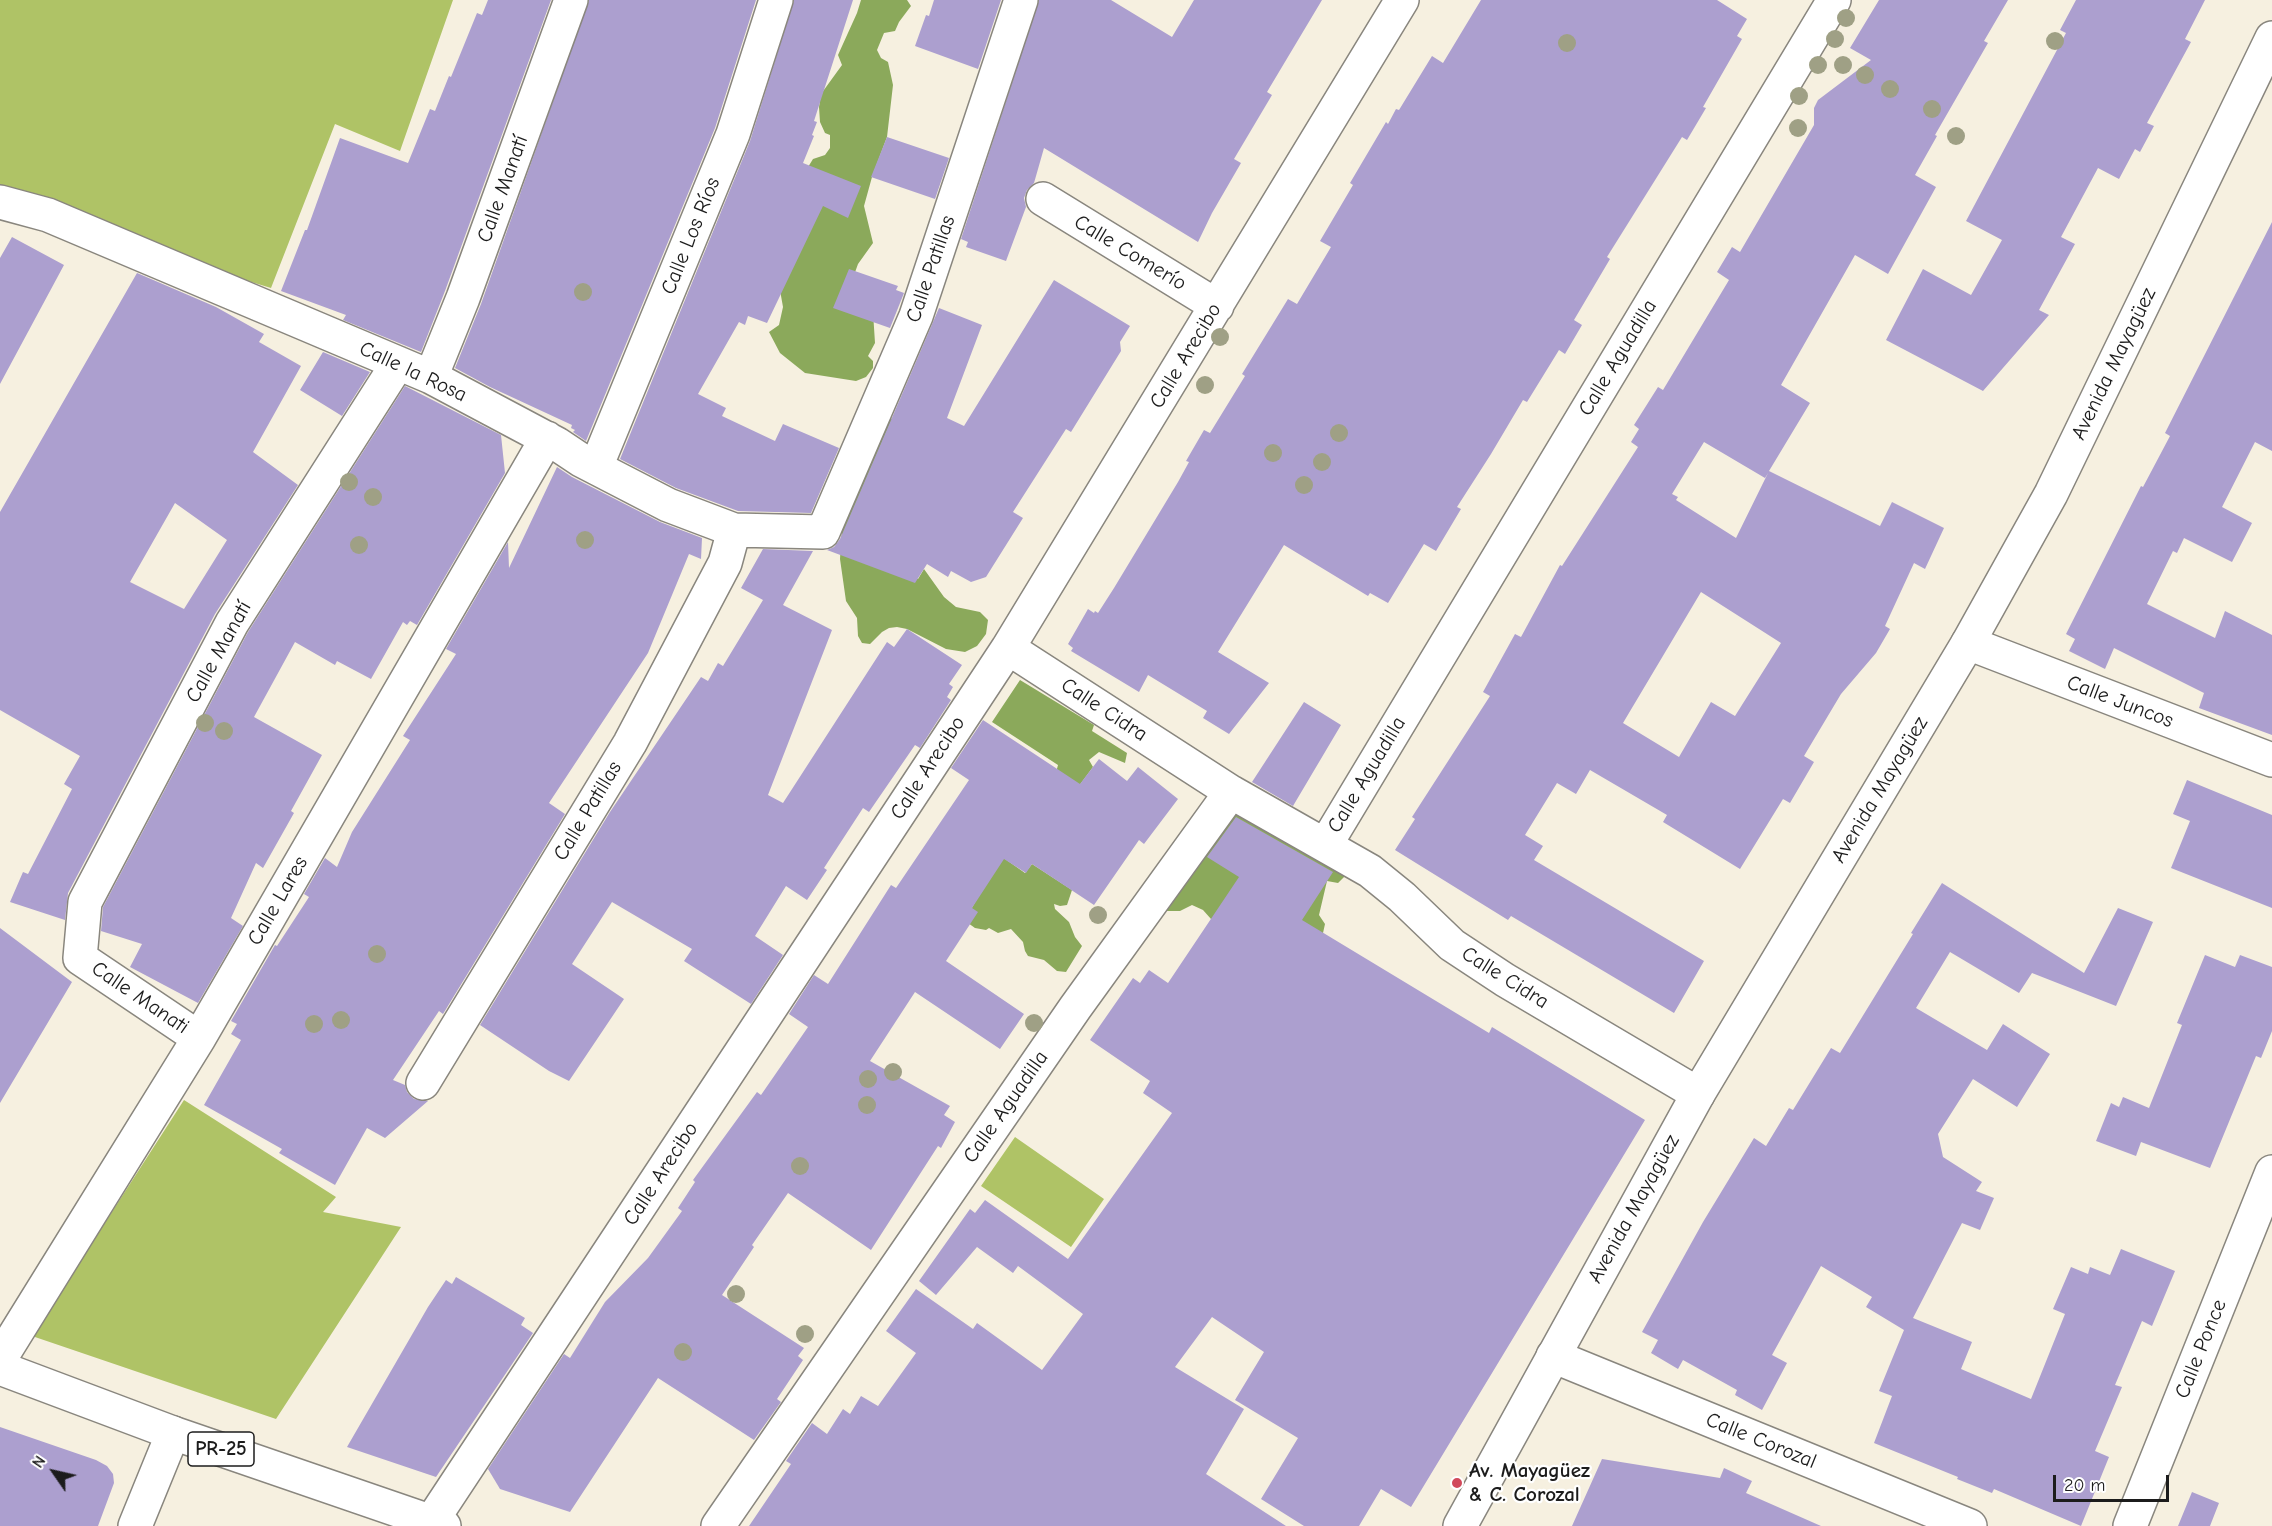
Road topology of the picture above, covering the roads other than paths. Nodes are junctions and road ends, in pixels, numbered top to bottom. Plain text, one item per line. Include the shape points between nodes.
1 (571, 0) edge
2 (776, 0) edge
3 (1021, 0) edge
4 (1402, 0) edge
5 (1834, 0) edge
6 (2272, 38) edge
7 (1043, 199) dead end
8 (3, 209) edge
9 (1217, 306) junction
10 (399, 363) junction
11 (431, 377) junction
12 (547, 438) junction
13 (596, 468) junction
14 (734, 530) junction
15 (823, 532) joint
16 (1968, 643) junction
17 (1008, 648) junction
18 (2272, 760) edge
19 (1231, 792) junction
20 (1326, 844) junction
21 (80, 958) joint
22 (199, 1038) junction
23 (423, 1083) dead end
24 (1698, 1094) junction
25 (2272, 1172) edge
26 (1553, 1356) junction
27 (0, 1359) edge
28 (0, 1368) edge
29 (173, 1433) junction
30 (437, 1524) edge
31 (135, 1526) edge
32 (718, 1526) edge
33 (1460, 1526) edge
34 (1970, 1526) edge
35 (2130, 1526) edge

1 - 11 street, Calle Manatí
2 - 13 street, Calle Los Ríos via 733,134
3 - 15 street, Calle Patillas via 916,316
4 - 9 street, Calle Arecibo
5 - 20 street, Calle Aguadilla
6 - 16 street, Avenida Mayagüez via 2052,494
7 - 9 street, Calle Comerío
8 - 10 street, Calle la Rosa via 48,215
9 - 17 street, Calle Arecibo
10 - 11 street, Calle la Rosa
10 - 21 street, Calle Manatí via 232,623 85,902
11 - 12 street, Calle la Rosa
12 - 13 street, Calle la Rosa
12 - 22 street, Calle Lares
13 - 14 street, Calle la Rosa via 668,505
14 - 15 street, Calle la Rosa
14 - 23 street, Calle Patillas via 725,563 630,743
16 - 18 street, Calle Juncos
16 - 24 street, Avenida Mayagüez
17 - 19 street, Calle Cidra
17 - 30 street, Calle Arecibo
19 - 20 street, Calle Aguadilla
19 - 32 street, Calle Aguadilla via 1069,1016
20 - 24 street, Calle Cidra via 1387,883 1458,949
21 - 22 street, Calle Manati
22 - 27 street, Calle Lares
24 - 26 street, Avenida Mayagüez
25 - 35 street, Calle Ponce
26 - 33 street, Avenida Mayagüez
26 - 34 street, Calle Corozal
28 - 29 street, PR-25
29 - 30 street, PR-25
29 - 31 street

